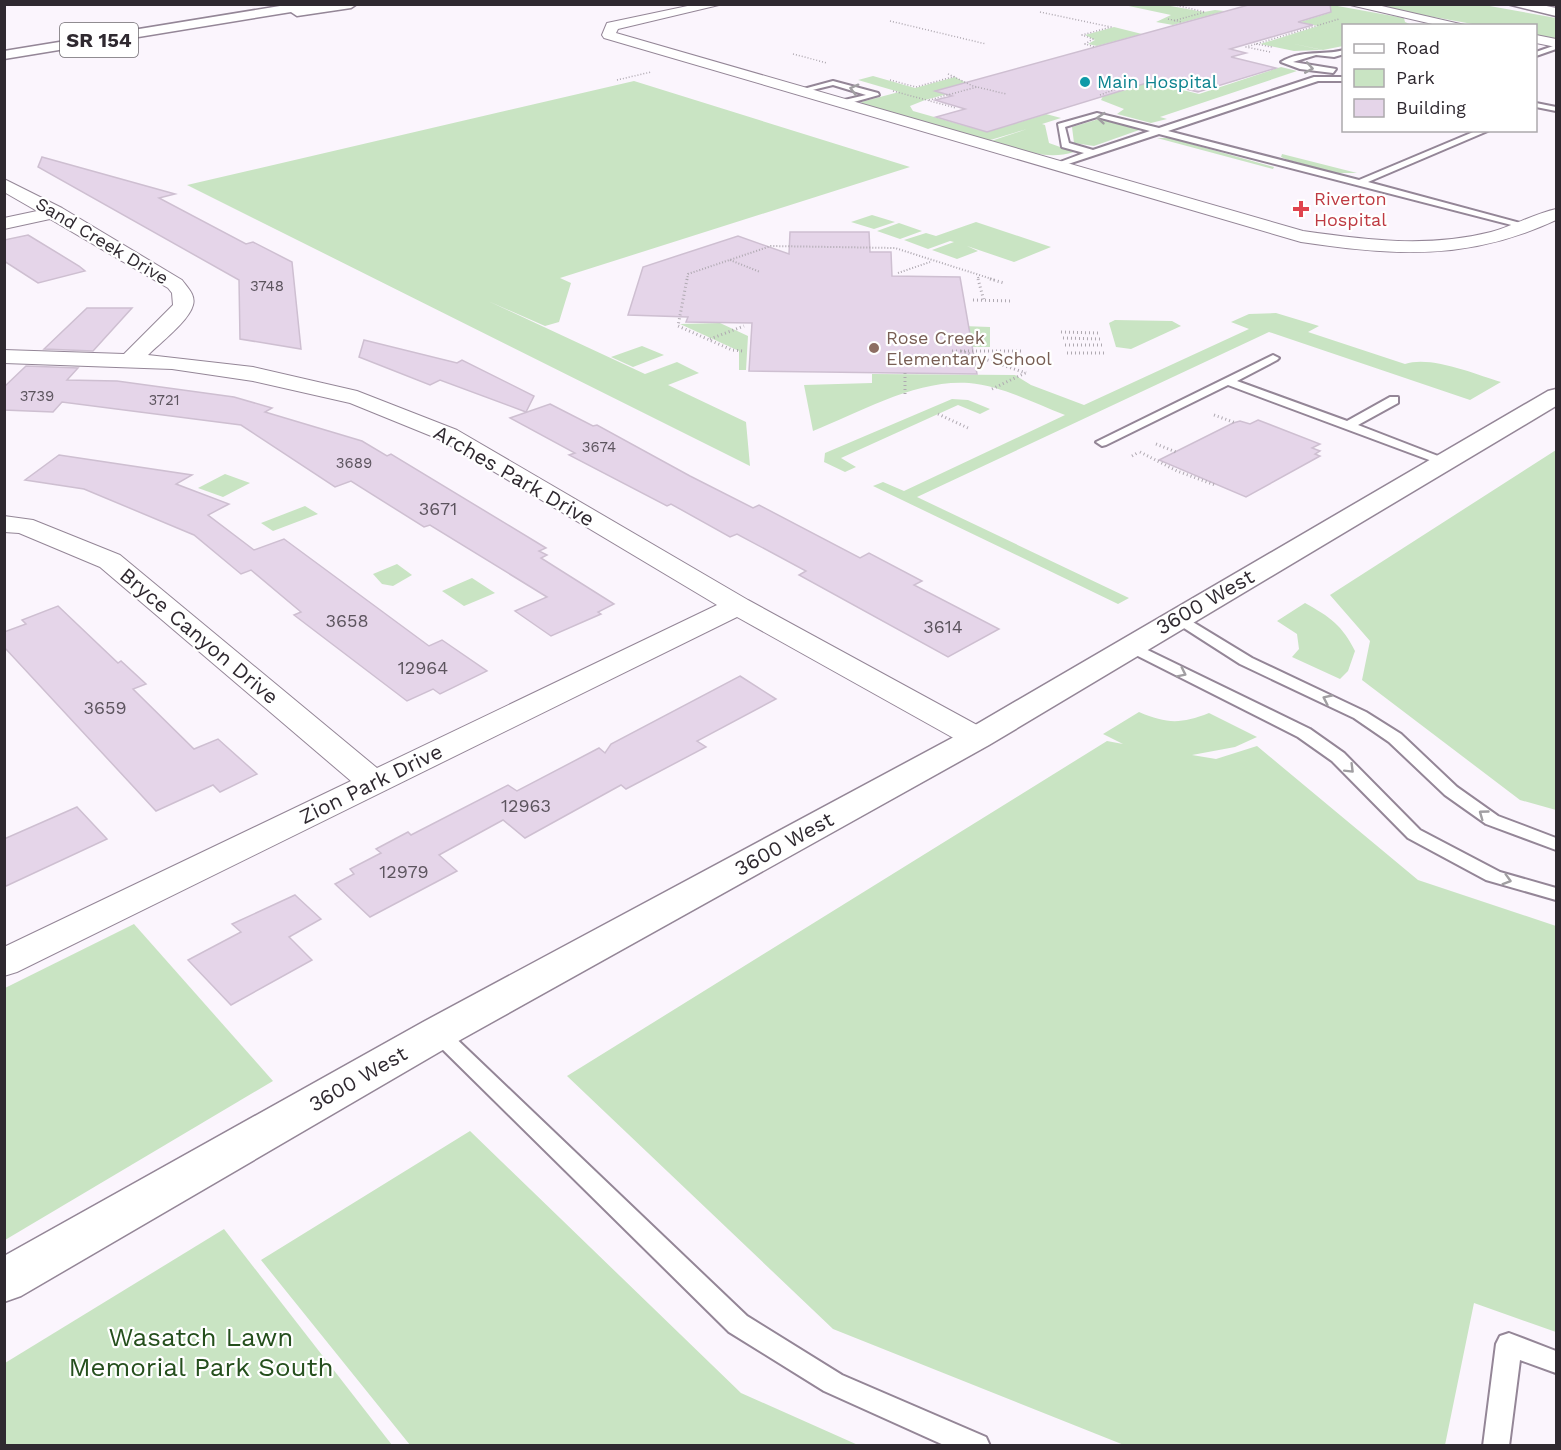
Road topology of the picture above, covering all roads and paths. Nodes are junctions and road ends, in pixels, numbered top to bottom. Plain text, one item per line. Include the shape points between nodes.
1 (238, 4) edge
2 (269, 4) edge
3 (319, 4) edge
4 (351, 4) edge
5 (717, 4) edge
6 (1171, 4) edge
7 (1352, 4) edge
8 (1513, 4) edge
9 (1549, 4) edge
10 (1557, 6) edge
11 (1041, 12) dead end
12 (1557, 12) edge
13 (1341, 18) dead end
14 (1168, 20) dead end
15 (890, 21) dead end
16 (1173, 21) junction
17 (1440, 21) junction
18 (1182, 22) dead end
19 (194, 24) junction
20 (1432, 24) edge
21 (1454, 24) edge
22 (1537, 39) edge
23 (986, 44) dead end
24 (4, 45) edge
25 (1557, 45) edge
26 (1095, 47) dead end
27 (1275, 53) dead end
28 (1342, 53) edge
29 (1537, 54) edge
30 (4, 55) edge
31 (1334, 55) junction
32 (1342, 62) edge
33 (1342, 70) edge
34 (948, 74) dead end
35 (956, 76) junction
36 (1342, 79) edge
37 (916, 87) dead end
38 (978, 87) junction
39 (800, 91) junction
40 (1006, 94) dead end
41 (928, 100) dead end
42 (843, 103) junction
43 (1538, 107) edge
44 (1557, 110) edge
45 (1158, 130) junction
46 (1481, 132) edge
47 (1091, 152) junction
48 (1056, 165) junction
49 (1359, 183) junction
50 (4, 184) edge
51 (56, 212) junction
52 (1557, 214) edge
53 (4, 224) edge
54 (1530, 227) junction
55 (729, 260) junction
56 (931, 261) junction
57 (760, 272) dead end
58 (898, 273) dead end
59 (978, 277) junction
60 (1004, 283) dead end
61 (973, 300) dead end
62 (984, 301) junction
63 (1012, 302) dead end
64 (744, 326) dead end
65 (1061, 332) dead end
66 (1098, 333) dead end
67 (1063, 338) dead end
68 (709, 339) junction
69 (1100, 339) dead end
70 (1065, 345) dead end
71 (1102, 345) dead end
72 (743, 351) dead end
73 (952, 351) dead end
74 (961, 351) junction
75 (1021, 351) dead end
76 (1067, 353) dead end
77 (1104, 353) dead end
78 (4, 356) edge
79 (1273, 358) dead end
80 (130, 360) junction
81 (905, 373) dead end
82 (1227, 381) junction
83 (992, 389) dead end
84 (905, 396) dead end
85 (1557, 396) edge
86 (1394, 400) dead end
87 (1224, 410) dead end
88 (938, 414) dead end
89 (1214, 415) junction
90 (1204, 420) dead end
91 (1236, 423) dead end
92 (1348, 425) junction
93 (968, 428) dead end
94 (1166, 439) dead end
95 (1102, 441) dead end
96 (1156, 444) junction
97 (1140, 452) junction
98 (1176, 452) dead end
99 (1132, 456) dead end
100 (1445, 461) junction
101 (1215, 485) dead end
102 (4, 524) edge
103 (738, 606) junction
104 (1178, 618) junction
105 (1129, 646) junction
106 (977, 738) junction
107 (374, 783) junction
108 (1557, 844) edge
109 (1557, 894) edge
110 (4, 963) edge
111 (438, 1033) junction
112 (4, 1281) edge
113 (1557, 1362) edge
114 (977, 1446) edge
115 (1496, 1446) edge

1 - 24 main road
2 - 24 main road, SR 154
3 - 19 main road, SR 154
4 - 19 main road
5 - 39 street via 612,26 609,35
6 - 16 path via 1205,12
7 - 17 street
8 - 12 main road
9 - 10 main road
11 - 26 path via 1111,27 1082,35 1093,39 1085,44
13 - 27 path via 1246,47
14 - 16 path
15 - 23 path
16 - 18 path
17 - 20 lane
17 - 21 street
19 - 30 main road, SR 154
22 - 25 street
25 - 29 lane
28 - 31 lane
31 - 32 lane via 1336,61
31 -> 33 lane via 1316,53 1285,62
34 - 35 path
35 - 37 path
35 - 38 path
36 - 45 lane via 1317,79
38 - 40 path
38 - 41 path
39 - 42 street
42 -> 39 lane via 875,95 833,83
42 - 48 street
43 - 44 lane
45 - 47 lane
45 -> 47 lane via 1097,115 1061,126 1065,145
45 - 49 lane
46 - 49 lane
47 - 48 lane
48 - 54 street via 1301,236 1374,246 1464,244
49 - 54 lane
50 - 51 street, Sand Creek Drive
51 - 53 street
51 - 80 street, Sand Creek Drive via 176,284 182,293 183,305 174,318
52 - 54 street
55 - 56 path via 771,246 895,248
55 - 57 path
55 - 68 path via 688,274 678,326
56 - 58 path
56 - 59 path
59 - 60 path
59 - 62 path
61 - 62 path
62 - 63 path
64 - 68 path
65 - 66 path
67 - 69 path
68 - 72 path
70 - 71 path
73 - 74 path
74 - 75 path
74 - 83 path via 1026,373
76 - 77 path
78 - 80 street, Arches Park Drive
79 - 82 lane
80 - 103 street, Arches Park Drive via 253,374 368,402 449,435
81 - 84 path
82 - 92 lane
82 - 95 lane
85 - 100 main road, 3600 West
86 - 92 lane
87 - 89 path
88 - 93 path
89 - 90 path
89 - 91 path
92 - 100 lane
94 - 96 path
96 - 97 path
96 - 98 path
97 - 99 path
97 - 101 path
100 - 104 main road, 3600 West
102 - 107 street, Bryce Canyon Drive via 24,526 110,561
103 - 106 street, Arches Park Drive
103 - 107 street, Zion Park Drive
104 - 105 main road, 3600 West
108 -> 104 lane via 1492,820 1451,791 1395,738 1360,715 1246,661
105 - 106 main road, 3600 West
105 -> 109 lane via 1304,733 1338,758 1414,834 1493,876
106 - 111 main road, 3600 West
107 - 110 street, Zion Park Drive
111 - 112 main road, 3600 West
111 - 114 lane via 738,1324 833,1383
113 - 115 lane via 1509,1344

